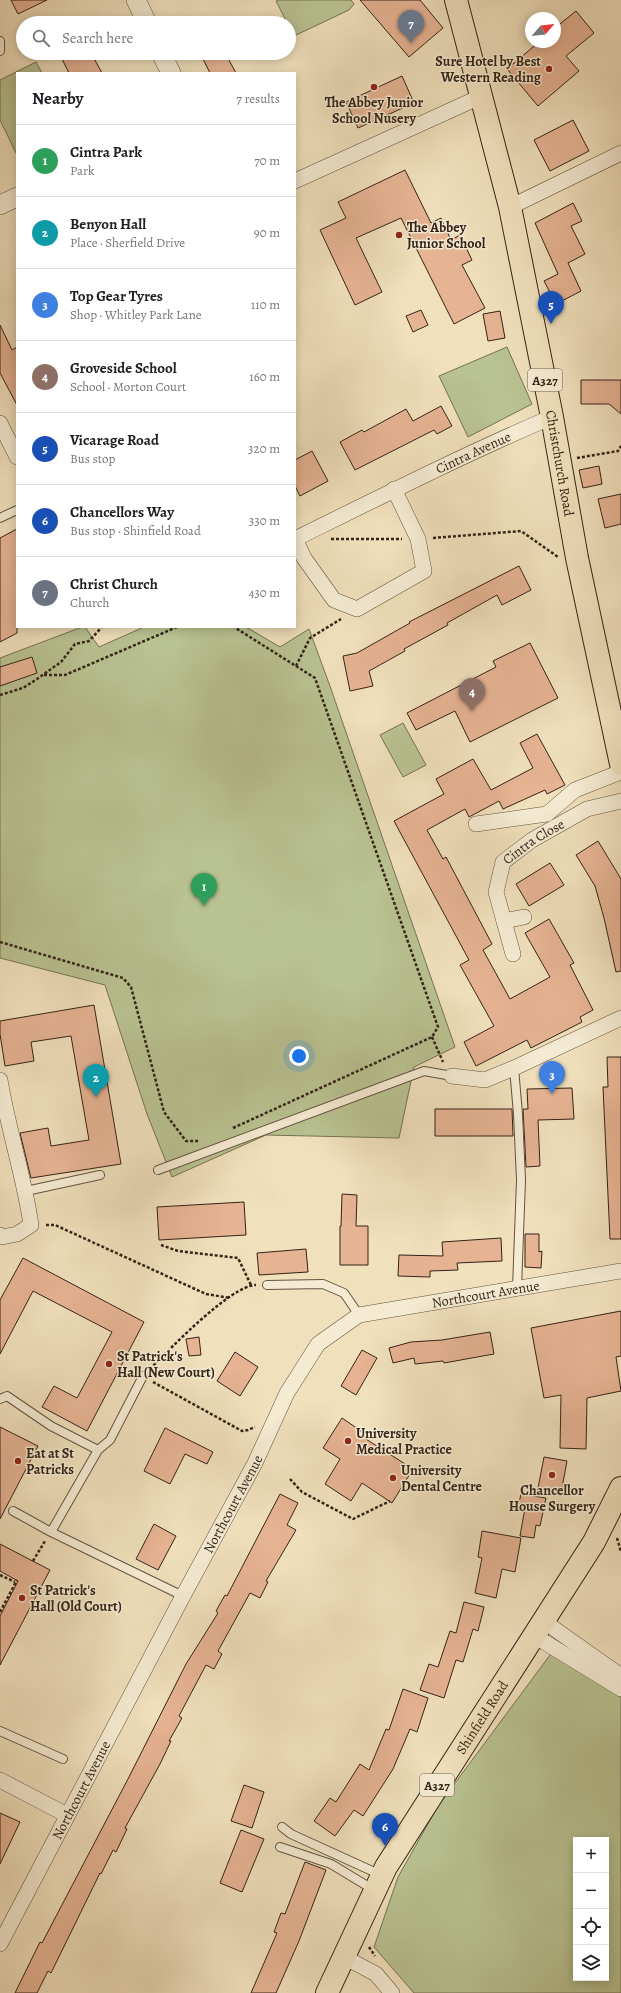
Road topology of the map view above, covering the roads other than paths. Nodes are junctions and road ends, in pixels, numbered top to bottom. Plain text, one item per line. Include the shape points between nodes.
1 (136, 0) edge
2 (456, 0) edge
3 (144, 16) edge
4 (0, 40) edge
5 (0, 51) edge
6 (164, 60) edge
7 (170, 72) edge
8 (482, 96) junction
9 (621, 153) edge
10 (296, 181) edge
11 (16, 197) edge
12 (0, 205) edge
13 (510, 207) junction
14 (552, 417) junction
15 (0, 423) edge
16 (16, 455) edge
17 (394, 489) junction
18 (16, 510) edge
19 (0, 518) edge
20 (296, 538) edge
21 (296, 541) edge
22 (616, 704) edge
23 (621, 764) edge
24 (621, 772) edge
25 (621, 801) edge
26 (476, 824) dead end
27 (524, 917) dead end
28 (504, 921) junction
29 (513, 954) dead end
30 (621, 1018) edge
31 (514, 1068) junction
32 (452, 1076) joint
33 (0, 1080) edge
34 (158, 1170) dead end
35 (100, 1175) dead end
36 (26, 1191) junction
37 (1, 1238) edge
38 (621, 1271) edge
39 (267, 1285) road end
40 (517, 1288) junction
41 (359, 1315) junction
42 (143, 1376) road end
43 (0, 1399) edge
44 (98, 1450) junction
45 (621, 1488) edge
46 (13, 1511) dead end
47 (51, 1532) junction
48 (183, 1596) junction
49 (538, 1627) junction
50 (621, 1676) edge
51 (621, 1689) edge
52 (0, 1731) edge
53 (63, 1759) dead end
54 (0, 1780) edge
55 (67, 1815) junction
56 (282, 1827) dead end
57 (280, 1847) dead end
58 (378, 1883) junction
59 (0, 1944) edge
60 (344, 1956) junction
61 (327, 1993) edge
62 (392, 1993) edge

1 - 3 street
2 - 8 main road, Christchurch Road / A327
4 - 5 lane
6 - 7 street
8 - 10 street
8 - 13 main road, Christchurch Road / A327
9 - 13 street
11 - 12 street
13 - 14 main road, Christchurch Road / A327
14 - 17 street, Cintra Avenue
14 - 22 main road, Christchurch Road / A327 via 577,558
15 - 16 street
17 - 20 street, Cintra Avenue
17 - 21 street, Cintra Avenue via 418,539 424,571 357,609 334,600 304,558
18 - 19 lane
22 - 23 main road, Christchurch Road / A327
24 - 26 street via 575,790 547,814
25 - 28 street, Cintra Close via 587,809 532,840 502,862 496,892
27 - 28 street
28 - 29 street, Cintra Close
30 - 31 street
31 - 32 street via 485,1080
31 - 40 lane via 521,1180
32 - 34 lane via 424,1071
33 - 36 street via 5,1111
35 - 36 lane
36 - 37 street via 31,1225 17,1234
38 - 40 street, Northcourt Avenue
39 - 41 lane via 323,1284 344,1293
40 - 41 street, Northcourt Avenue
41 - 48 street, Northcourt Avenue via 318,1344 287,1393 255,1463
42 - 44 lane via 110,1440
43 - 44 lane via 7,1396 51,1426
44 - 47 lane
45 - 49 main road, Shinfield Road / A327 via 594,1542
46 - 47 lane
47 - 48 lane
48 - 55 street, Northcourt Avenue
49 - 50 street
49 - 51 street
49 - 58 main road, Shinfield Road / A327
52 - 53 lane
54 - 55 street
55 - 59 street, Northcourt Avenue
56 - 58 lane
57 - 58 lane
58 - 60 main road, Shinfield Road / A327
60 - 61 main road, Shinfield Road / A327
60 - 62 street via 376,1974

